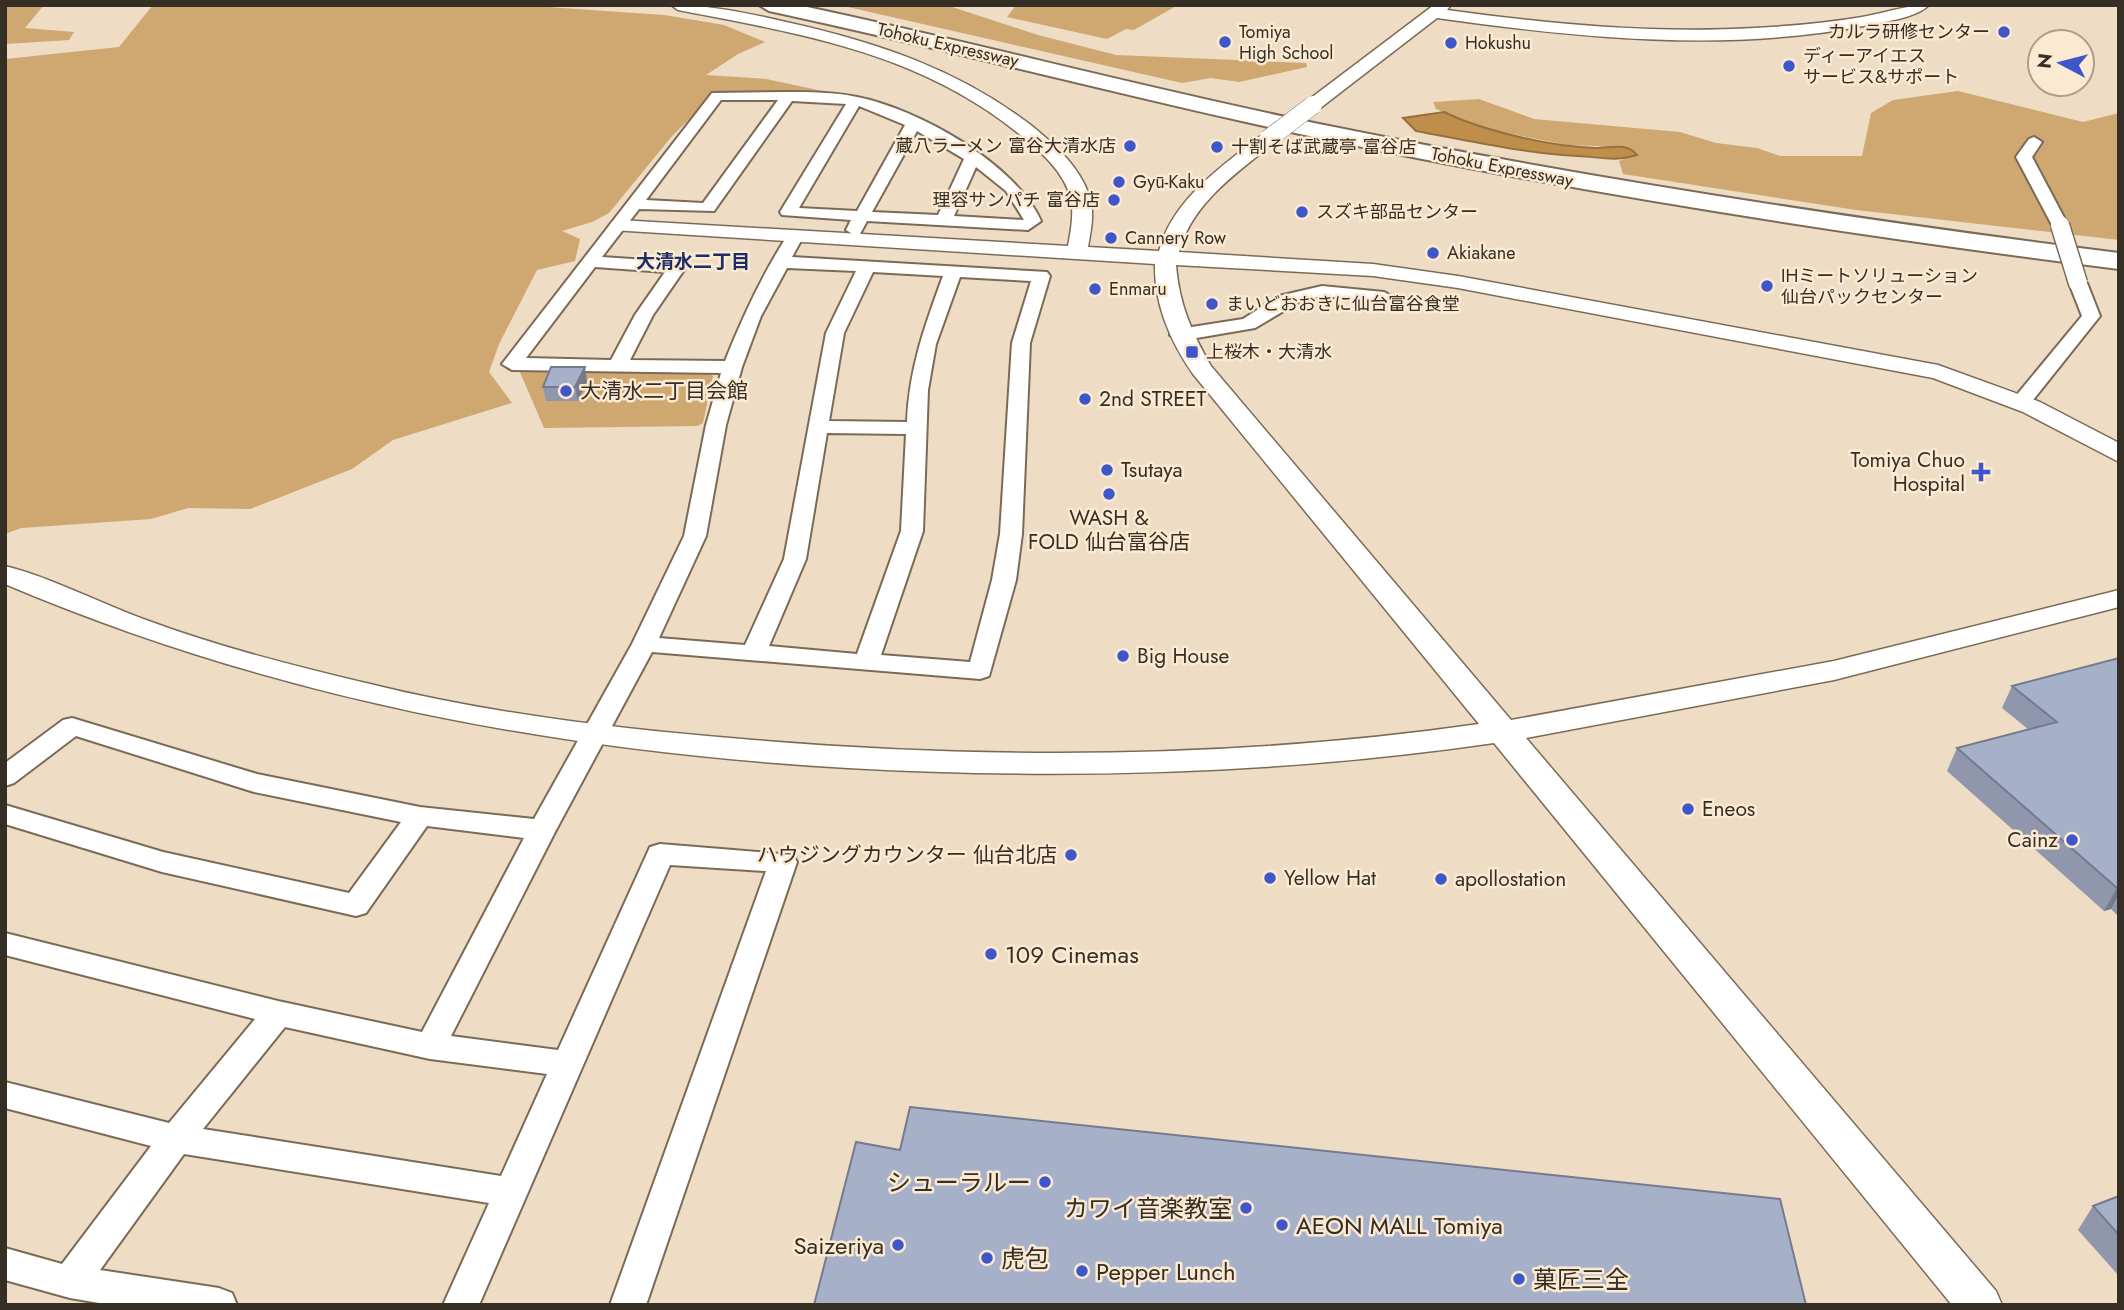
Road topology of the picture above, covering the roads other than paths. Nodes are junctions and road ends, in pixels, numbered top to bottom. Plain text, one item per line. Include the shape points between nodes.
1 (678, 5) edge
2 (769, 5) edge
3 (807, 5) edge
4 (1922, 5) edge
5 (1439, 9) edge
6 (787, 98) junction
7 (855, 101) junction
8 (912, 124) junction
9 (2034, 142) dead end
10 (972, 159) junction
11 (636, 204) junction
12 (862, 217) junction
13 (944, 221) junction
14 (619, 226) junction
15 (795, 237) junction
16 (849, 240) junction
17 (2119, 251) edge
18 (1077, 252) junction
19 (1167, 257) junction
20 (2119, 261) edge
21 (592, 262) junction
22 (780, 262) junction
23 (867, 267) junction
24 (953, 272) junction
25 (1384, 298) dead end
26 (1179, 335) junction
27 (617, 366) junction
28 (732, 367) junction
29 (2022, 401) junction
30 (816, 427) junction
31 (915, 428) junction
32 (2119, 454) edge
33 (5, 574) edge
34 (2119, 598) edge
35 (644, 645) junction
36 (754, 652) junction
37 (867, 661) junction
38 (1502, 731) junction
39 (595, 733) junction
40 (5, 777) edge
41 (5, 814) edge
42 (420, 816) junction
43 (542, 831) junction
44 (5, 944) edge
45 (278, 1013) junction
46 (430, 1046) junction
47 (566, 1064) junction
48 (5, 1096) edge
49 (176, 1139) junction
50 (510, 1192) junction
51 (5, 1264) edge
52 (70, 1282) junction
53 (219, 1305) edge
54 (461, 1305) edge
55 (628, 1305) edge
56 (1980, 1305) edge

1 - 18 street via 888,53 989,99 1046,147 1072,179 1082,209
2 - 20 highway, Tohoku Expressway via 1462,160 1795,217
3 - 17 highway, Tohoku Expressway via 1324,122 1565,169 1837,214
4 - 5 street via 1826,27 1720,35 1591,32
5 - 19 street, bridge via 1192,203 1180,220
6 - 7 street
6 - 11 street via 717,96
6 - 11 street via 708,208
7 - 8 street
7 - 12 street via 788,212
8 - 10 street
8 - 12 street
9 - 29 street, bridge via 2024,157 2060,225 2091,316
10 - 13 street
10 - 13 street via 1015,191 1033,221 1028,225
11 - 14 street
12 - 13 street
12 - 16 street
14 - 15 street
14 - 21 street
15 - 16 street
15 - 22 street
16 - 18 street
18 - 19 street
19 - 26 street via 1166,295
19 - 29 street via 1341,267 1458,282 1902,364
21 - 27 street via 677,267
21 - 27 street via 512,364
22 - 23 street
22 - 28 street
23 - 24 street
23 - 30 street via 835,333
24 - 31 street via 927,344
24 - 37 street via 1041,276 1021,343 1011,534 1004,580 980,671
25 - 26 street via 1322,291 1301,294 1248,324
26 - 38 street via 1201,369
27 - 28 street
28 - 35 street via 695,536
29 - 32 street
30 - 31 street
30 - 36 street via 795,559
31 - 37 street via 912,531
33 - 39 street via 152,632 241,661 402,701
34 - 38 street via 1795,679
35 - 36 street
35 - 39 street
36 - 37 street
38 - 39 street via 1213,760 1062,764 778,752
38 - 56 street
39 - 43 street
40 - 42 street via 72,726 254,783
41 - 42 street via 162,862 356,905
42 - 43 street
43 - 46 street
44 - 45 street
45 - 46 street
45 - 49 street
46 - 47 street
47 - 50 street
47 - 55 street via 660,854 783,862
48 - 49 street
49 - 50 street
49 - 52 street
50 - 54 street
51 - 52 street
52 - 53 street

